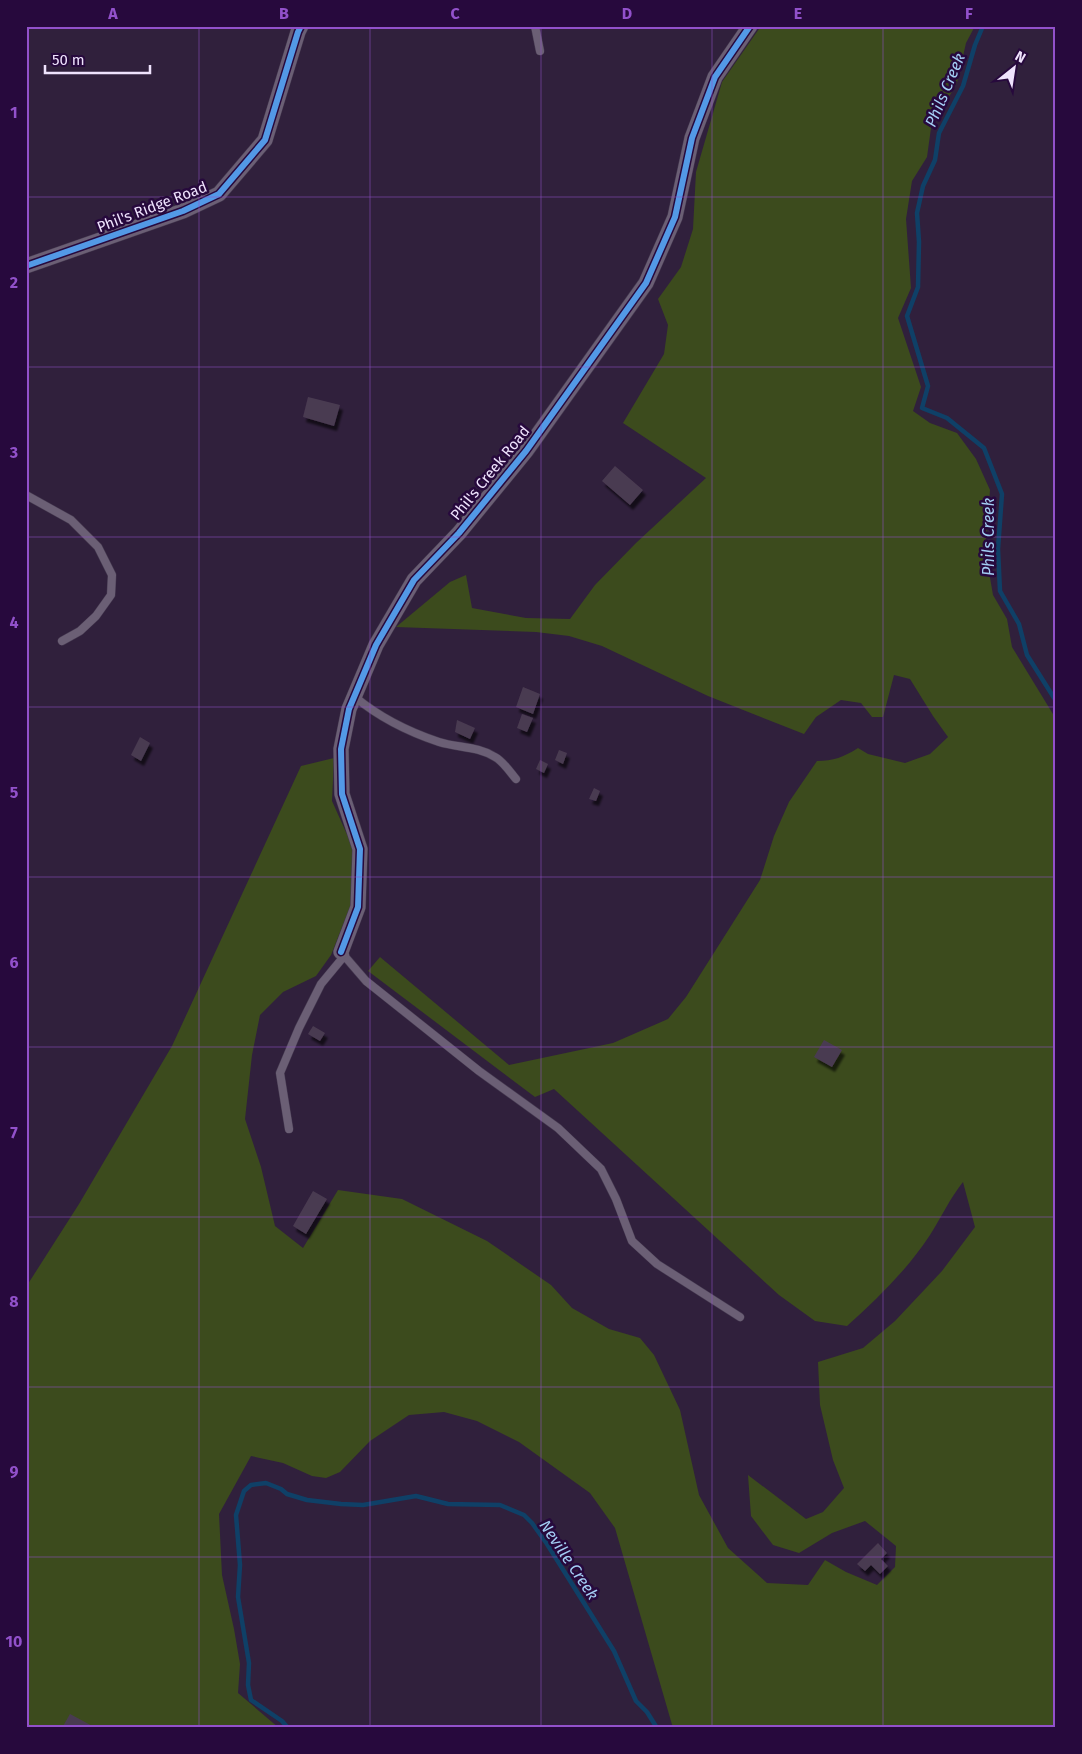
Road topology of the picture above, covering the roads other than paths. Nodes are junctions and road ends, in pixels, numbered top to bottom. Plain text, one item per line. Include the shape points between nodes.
1 (301, 26) edge
2 (535, 26) edge
3 (750, 26) edge
4 (540, 51) dead end
5 (26, 266) edge
6 (26, 495) edge
7 (62, 641) dead end
8 (355, 697) junction
9 (516, 779) dead end
10 (343, 954) junction
11 (289, 1128) dead end
12 (740, 1316) dead end

1 - 5 street, Phil's Ridge Road via 265,140 219,194 183,211
2 - 4 lane
3 - 8 street, Phil's Creek Road via 715,77 692,138 675,217 646,283 526,452 459,533 414,580 376,645
6 - 7 lane via 71,520 98,546 112,576 111,595 96,616
8 - 9 lane via 372,711 422,736 496,757
8 - 10 street, Phil's Creek Road via 349,709 341,749 342,794 360,849 358,907
10 - 11 lane via 321,984 280,1073
10 - 12 lane via 366,981 479,1071 558,1128 601,1168 632,1241 657,1264

